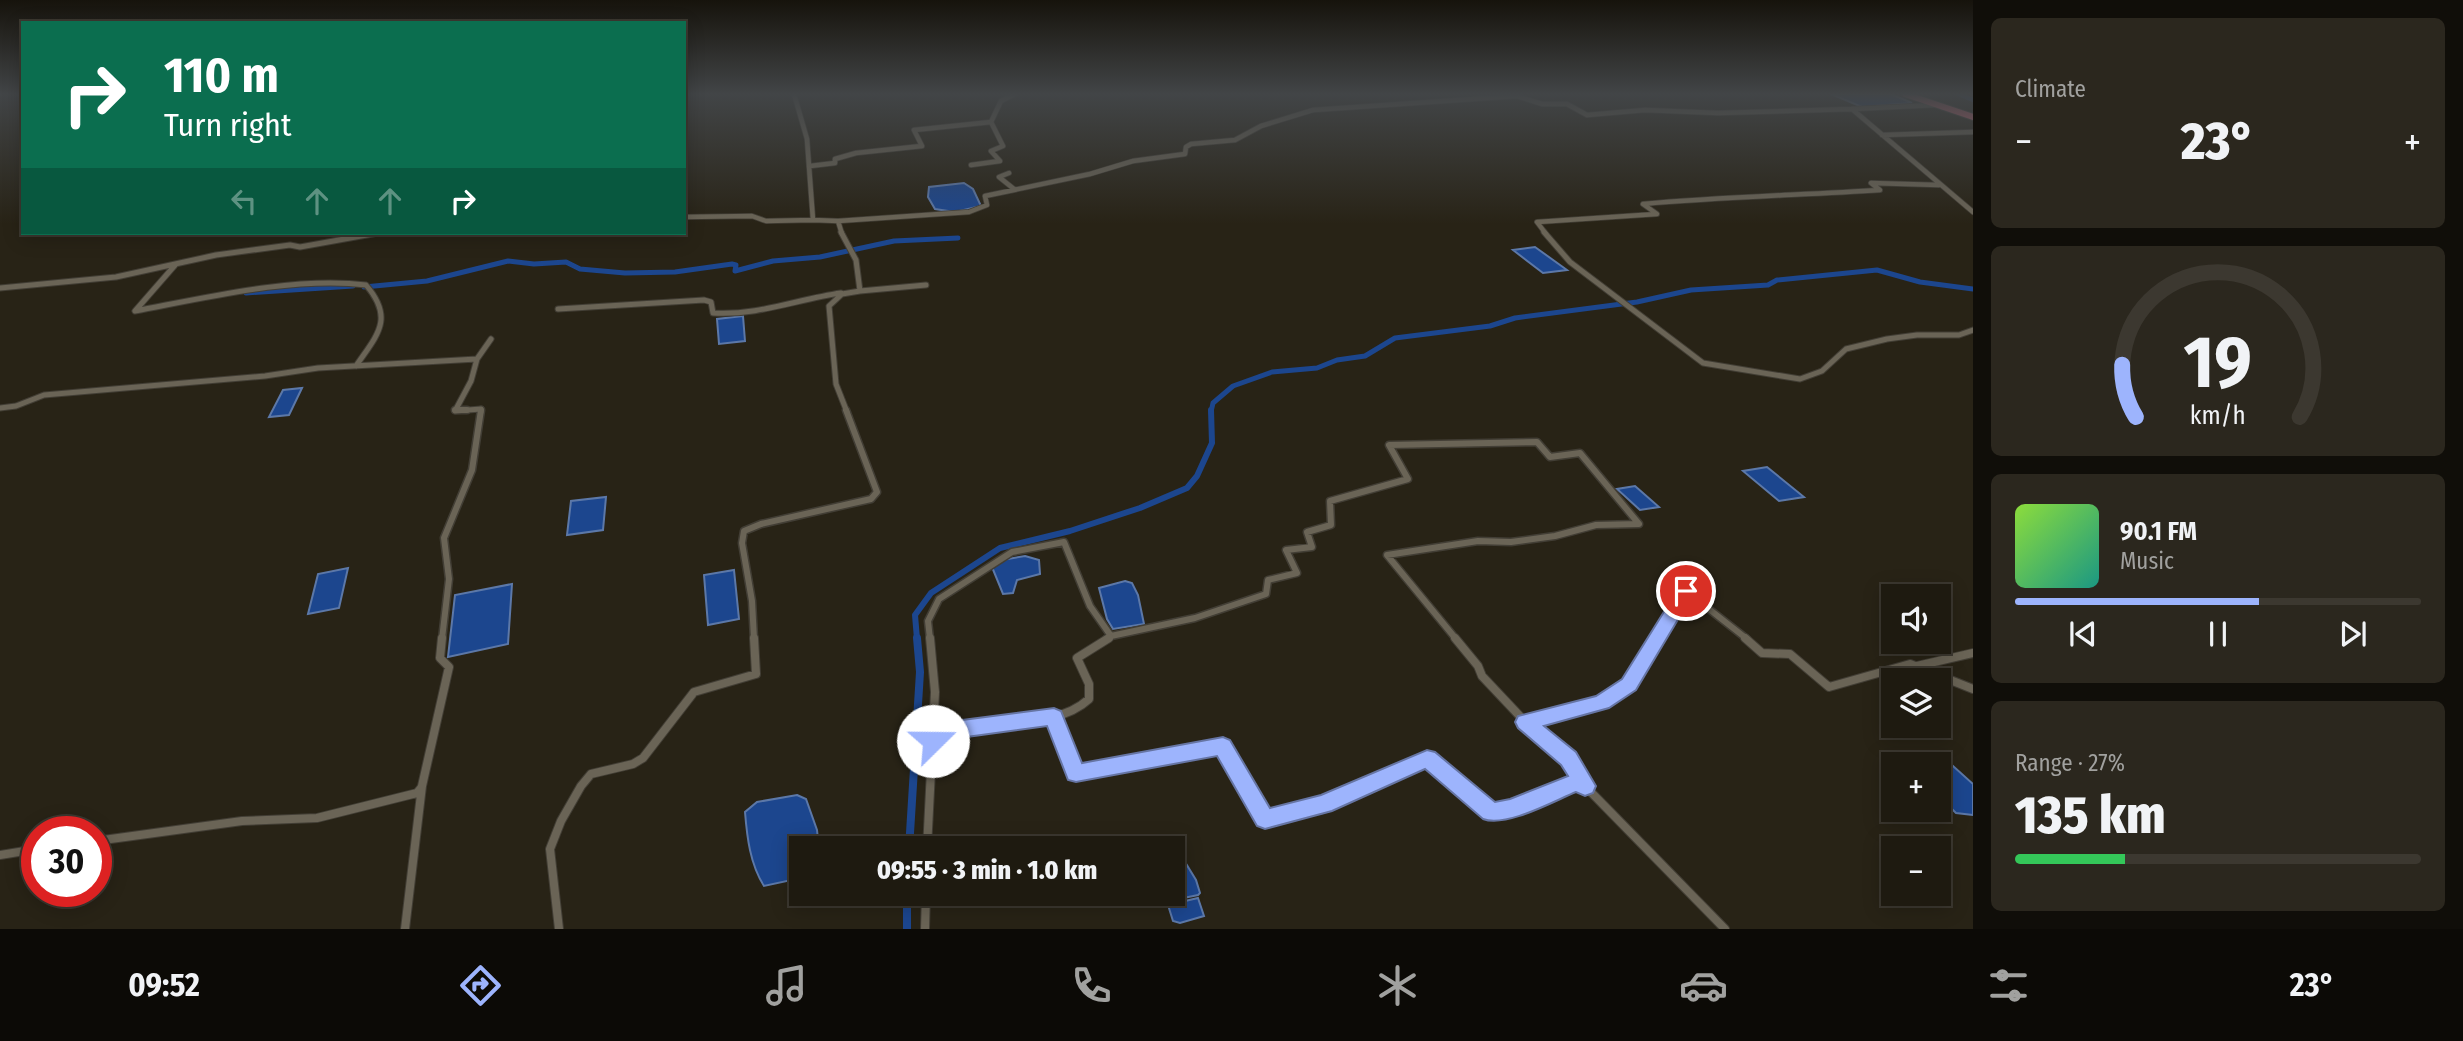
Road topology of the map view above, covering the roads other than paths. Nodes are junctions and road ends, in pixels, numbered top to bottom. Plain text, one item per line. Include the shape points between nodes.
1 (805, 137) edge
2 (917, 137) edge
3 (999, 137) edge
4 (1241, 137) edge
5 (1885, 137) edge
6 (971, 165) dead end
7 (810, 166) junction
8 (1009, 173) dead end
9 (1939, 185) junction
10 (1014, 190) junction
11 (1973, 212) edge
12 (686, 217) edge
13 (813, 220) junction
14 (838, 221) junction
15 (366, 235) edge
16 (176, 264) junction
17 (926, 285) dead end
18 (0, 288) edge
19 (860, 291) junction
20 (844, 292) junction
21 (558, 309) dead end
22 (1973, 330) edge
23 (491, 339) dead end
24 (477, 359) junction
25 (355, 366) junction
26 (0, 408) edge
27 (1111, 636) junction
28 (1973, 653) edge
29 (1916, 667) junction
30 (1973, 689) edge
31 (1054, 716) junction
32 (1525, 722) junction
33 (933, 741) junction
34 (422, 786) junction
35 (1585, 786) junction
36 (928, 836) edge
37 (112, 839) edge
38 (21, 852) edge
39 (0, 855) edge
40 (926, 906) edge
41 (405, 929) edge
42 (559, 929) edge
43 (925, 929) edge
44 (1725, 929) edge

1 - 7 street
2 - 7 street via 922,146 856,153 835,159 835,163
3 - 6 street via 1003,146 991,151 1000,161
4 - 10 street via 1191,144 1185,154 1133,161
5 - 9 street
7 - 13 street
8 - 10 street via 999,177
9 - 11 street
9 - 22 street via 1871,183 1880,190 1686,200 1643,204 1657,214 1537,222 1570,262 1703,363 1800,379 1822,370 1846,349 1887,339 1959,335
10 - 14 street via 985,196 987,205 969,212
12 - 13 street
13 - 14 street
14 - 19 street via 842,241 858,264
15 - 16 street
16 - 18 street via 116,277
16 - 25 street via 135,311 233,292 343,282 368,287 383,304 384,323
17 - 19 street
19 - 20 street
20 - 21 street via 726,314 713,313 711,303 704,300
20 - 42 street via 829,306 836,384 877,492 871,499 744,531 757,674 694,692 640,761 589,775 550,846
23 - 24 street
24 - 25 street
24 - 34 street via 455,411 481,409 482,416 472,470 444,538 449,579 440,658 449,667
25 - 26 street via 44,395
27 - 31 street via 1077,658 1090,688 1085,705
27 - 32 street via 1207,614 1266,594 1268,580 1297,573 1286,551 1312,547 1307,532 1331,524 1330,501 1408,479 1389,445 1537,442 1550,457 1580,453 1639,524 1596,525 1555,536 1478,541 1387,555 1482,676
27 - 33 street via 1090,606 1063,542 1012,552 939,599 928,621 935,692
28 - 29 street
29 - 30 street
29 - 32 street via 1910,664 1829,687 1790,654 1762,653 1686,591 1629,684 1602,703
31 - 33 street via 947,731
31 - 35 street via 1076,773 1223,746 1265,819 1325,804 1427,759 1491,812 1577,782
32 - 35 street via 1568,758
33 - 36 street
34 - 37 street via 417,793 317,818 243,821
34 - 41 street
35 - 44 street
38 - 39 street
40 - 43 street

